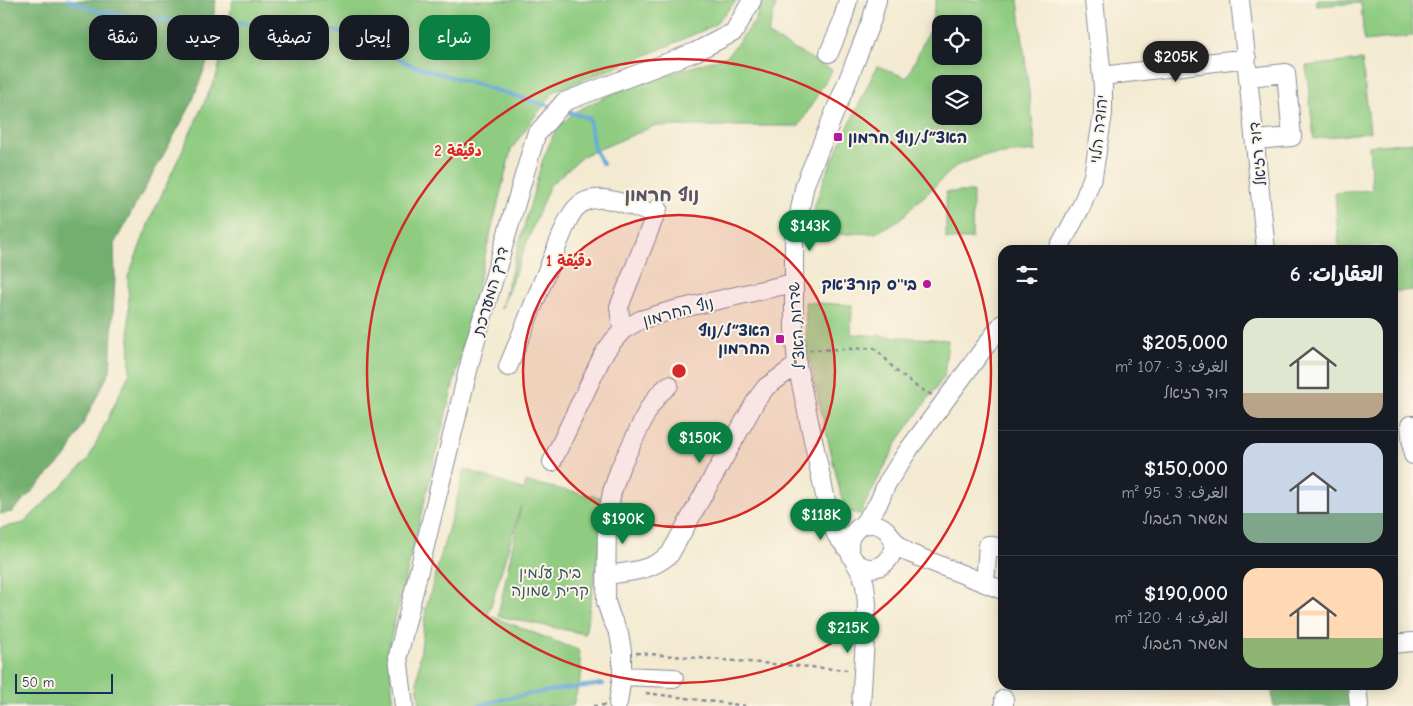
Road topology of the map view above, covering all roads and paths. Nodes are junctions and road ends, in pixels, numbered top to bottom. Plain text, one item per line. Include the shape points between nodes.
1 (752, 0) edge
2 (848, 0) edge
3 (877, 0) edge
4 (1094, 0) edge
5 (1240, 0) edge
6 (829, 54) dead end
7 (1247, 58) junction
8 (1102, 76) junction
9 (1249, 77) junction
10 (1255, 140) junction
11 (1061, 245) edge
12 (1266, 245) edge
13 (793, 283) junction
14 (998, 329) edge
15 (624, 330) junction
16 (796, 358) junction
17 (508, 367) dead end
18 (669, 385) dead end
19 (945, 401) junction
20 (1413, 425) edge
21 (1413, 455) edge
22 (552, 462) dead end
23 (892, 475) junction
24 (829, 515) junction
25 (860, 526) junction
26 (891, 536) junction
27 (998, 547) edge
28 (851, 556) junction
29 (924, 559) junction
30 (884, 563) junction
31 (606, 575) junction
32 (985, 583) junction
33 (998, 588) edge
34 (867, 604) junction
35 (1413, 642) edge
36 (1398, 643) edge
37 (622, 651) junction
38 (848, 670) dead end
39 (674, 678) dead end
40 (620, 690) junction
41 (1358, 690) edge
42 (404, 706) edge
43 (747, 706) edge
44 (861, 706) edge
45 (1360, 706) edge

1 - 42 street, דרך המערכת via 734,32 695,52 564,102 536,135 474,346 398,656
2 - 6 street
3 - 13 street, שדרות האצ"ל via 805,184 794,240
4 - 8 street, יהודה הלוי
5 - 7 street, דוד רזיאל
7 - 8 street
7 - 9 street, דוד רזיאל
8 - 11 street, יהודה הלוי via 1103,114 1093,176
9 - 10 street, דוד רזיאל
9 - 10 street via 1286,73 1292,136
10 - 12 street, דוד רזיאל
13 - 15 street, נוף החרמון via 670,311 640,320
13 - 16 street, שדרות האצ"ל
14 - 19 street
15 - 17 street via 619,307 656,211 603,198 586,201 576,207 567,222
15 - 22 street, נוף החרמון via 604,355
16 - 19 path via 874,348 917,387
16 - 24 street, שדרות האצ"ל
16 - 31 street via 757,399 670,554 660,562 635,572
18 - 31 street via 649,408 612,492 607,520
19 - 23 street
20 - 21 street via 1410,425
23 - 25 street via 878,504
23 - 26 street via 886,503
24 - 25 street via 844,528
24 - 28 street, שדרות האצ"ל via 833,529
25 - 26 street via 878,524
25 - 28 street via 848,540
26 - 29 street via 901,548
26 - 30 street via 893,549
27 - 32 street via 988,545
28 - 30 street via 866,568
28 - 34 street via 862,574
29 - 30 street via 896,558
29 - 32 street
30 - 34 street via 875,578
31 - 37 street via 606,602
32 - 33 street
34 - 44 street
35 - 36 street
37 - 38 path
37 - 40 street
39 - 40 street
40 - 43 path
41 - 45 street

